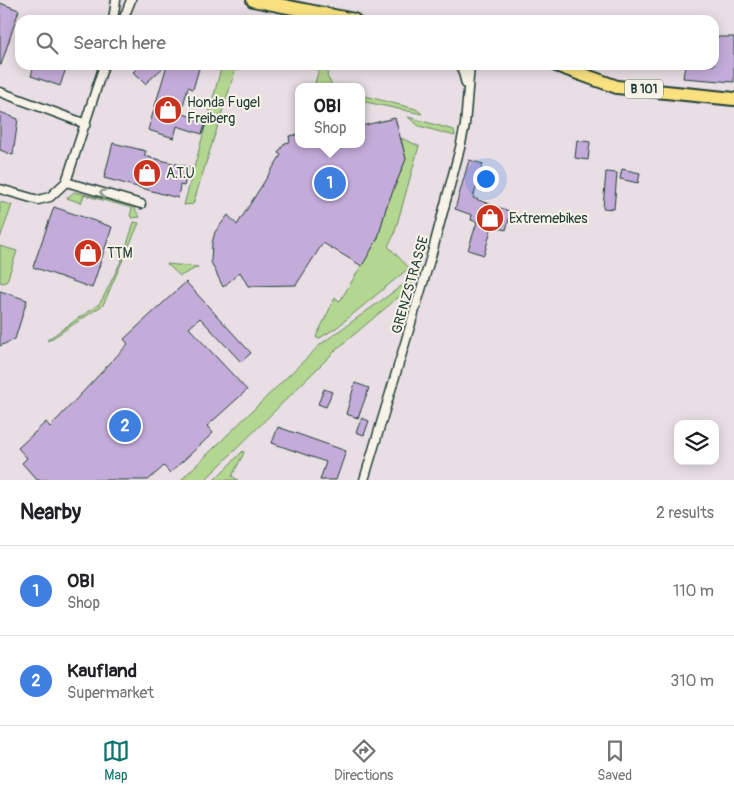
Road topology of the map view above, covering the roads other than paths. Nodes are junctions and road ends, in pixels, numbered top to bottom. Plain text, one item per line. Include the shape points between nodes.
1 (116, 0) edge
2 (131, 0) edge
3 (253, 0) edge
4 (114, 15) edge
5 (125, 15) edge
6 (329, 15) edge
7 (102, 70) edge
8 (463, 70) edge
9 (470, 70) edge
10 (570, 70) edge
11 (0, 92) edge
12 (468, 94) junction
13 (734, 99) edge
14 (86, 124) junction
15 (66, 182) junction
16 (0, 189) edge
17 (141, 204) dead end
18 (364, 480) edge

1 - 4 street
2 - 5 street
3 - 6 main road
7 - 14 street
8 - 12 street, GRENZSTRASSE
9 - 12 street, GRENZSTRASSE
10 - 13 main road, B 101 via 616,87
11 - 14 street
12 - 18 street, GRENZSTRASSE via 460,148 432,253
14 - 15 street
15 - 16 street via 50,197 38,200
17 -> 15 street

